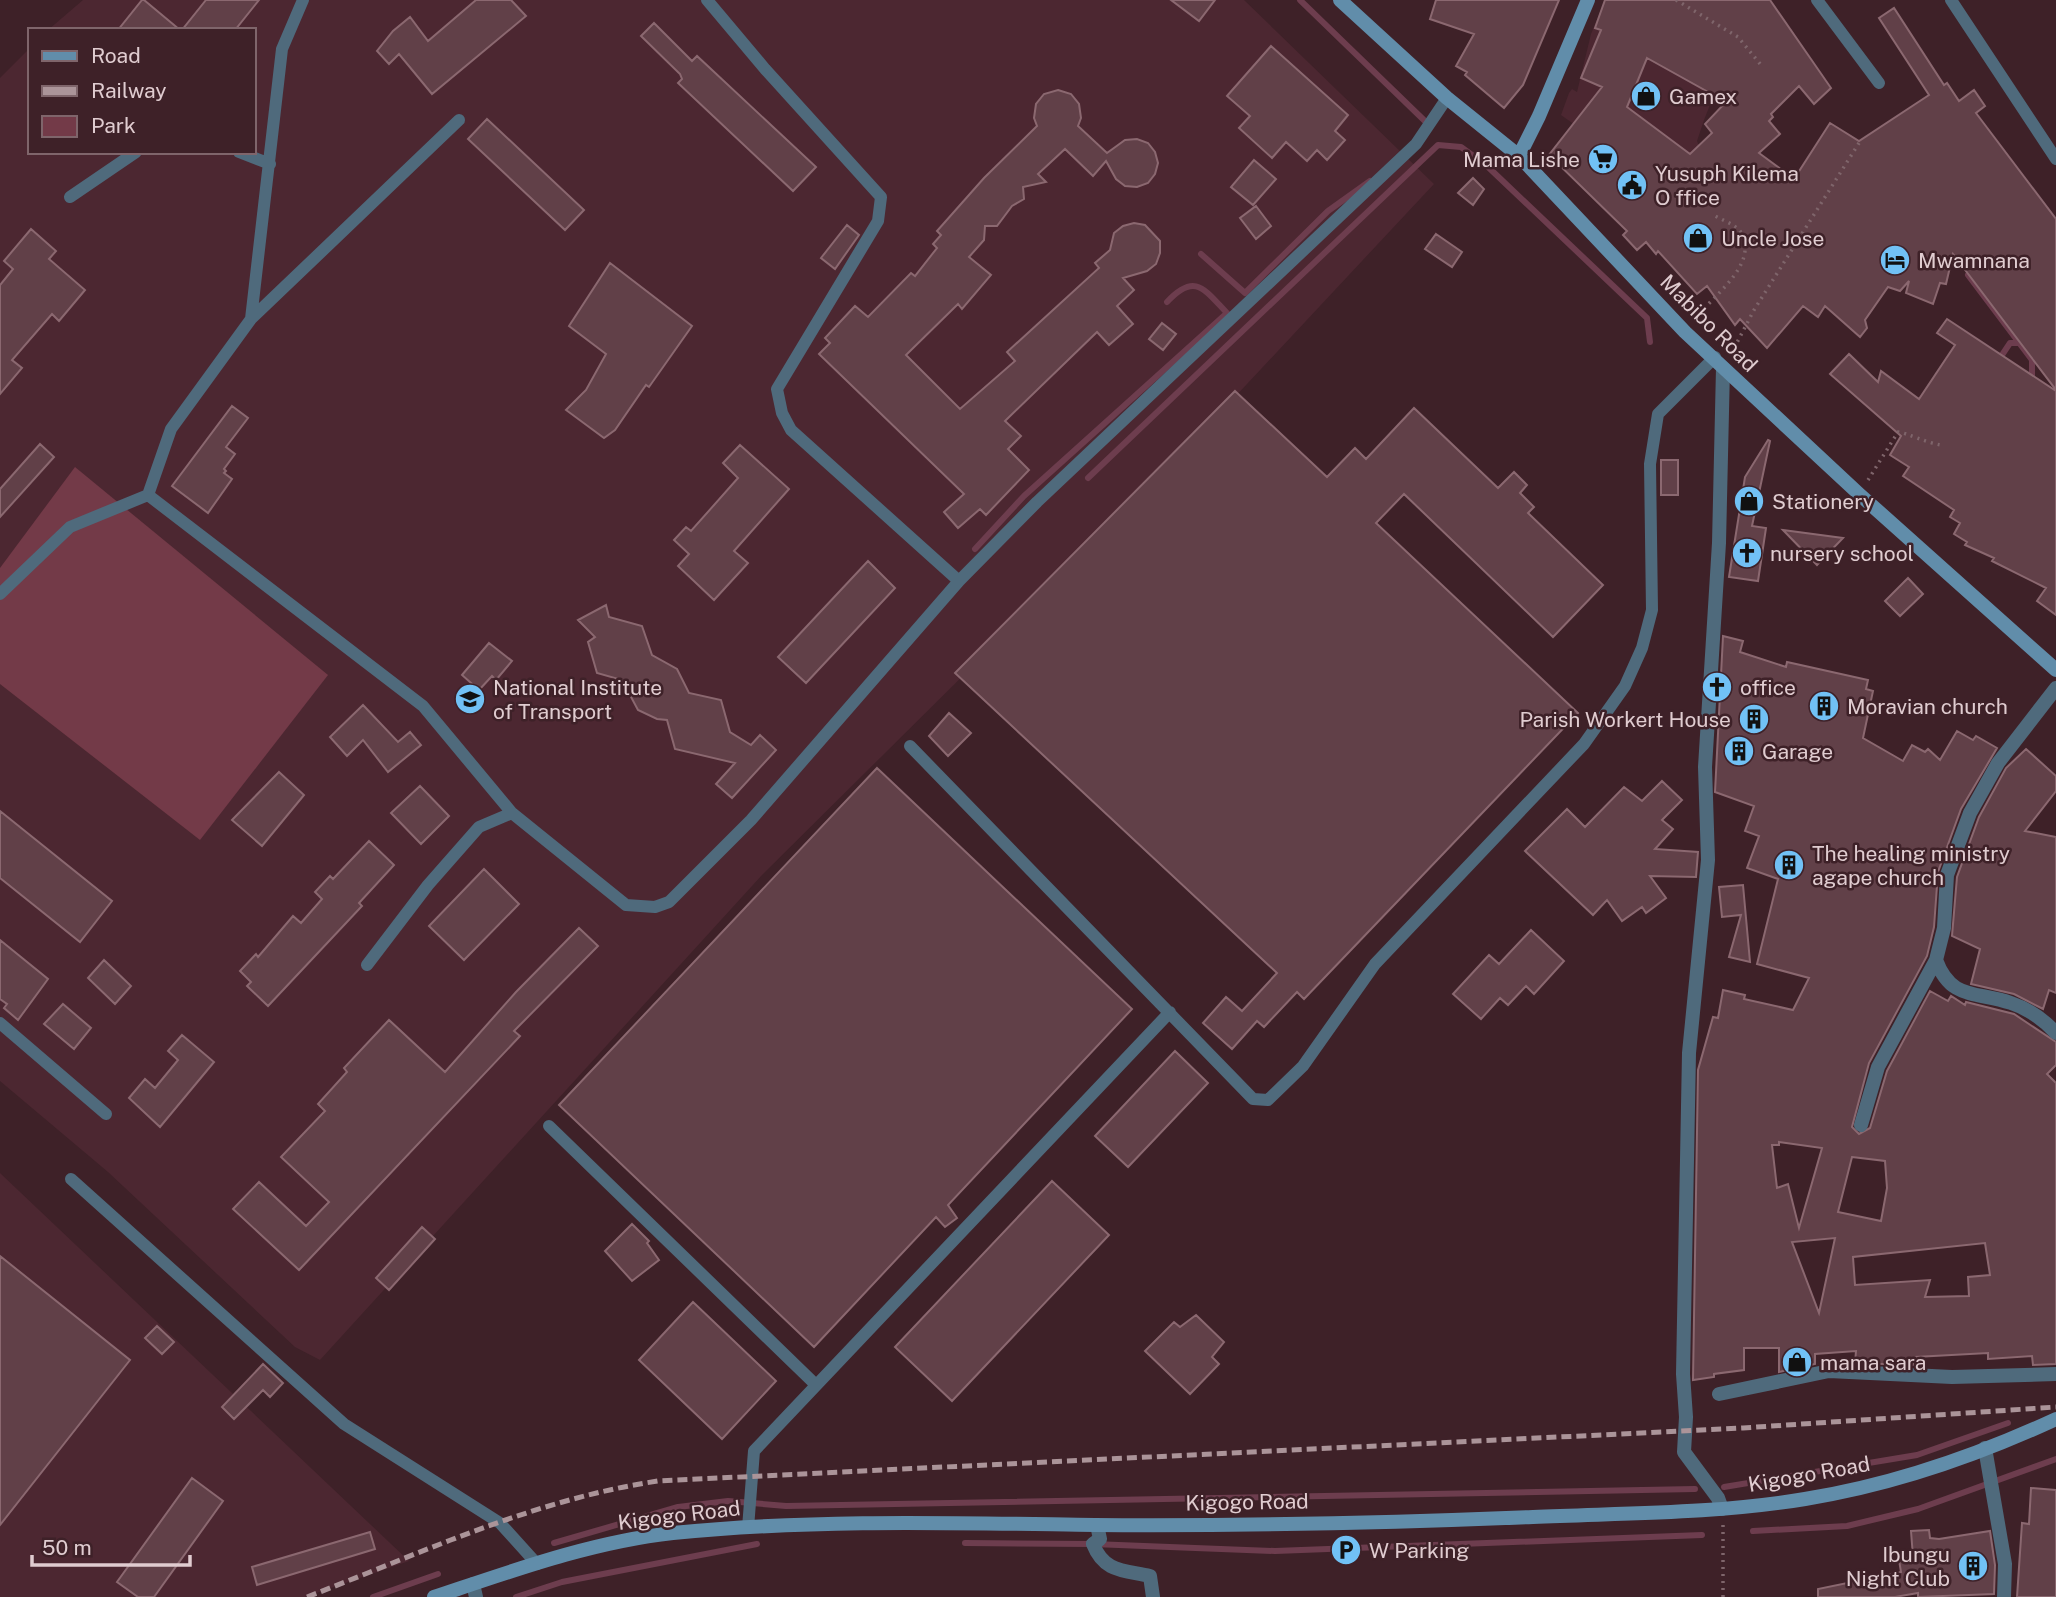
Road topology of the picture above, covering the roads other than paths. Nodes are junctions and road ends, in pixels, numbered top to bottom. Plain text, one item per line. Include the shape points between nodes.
1 (303, 0) edge
2 (707, 0) edge
3 (1340, 0) edge
4 (1588, 0) edge
5 (1817, 0) edge
6 (1951, 0) edge
7 (1880, 83) dead end
8 (1447, 98) junction
9 (459, 120) dead end
10 (132, 154) edge
11 (244, 154) edge
12 (1519, 156) junction
13 (2056, 159) edge
14 (270, 164) junction
15 (70, 197) dead end
16 (251, 319) junction
17 (1719, 363) junction
18 (148, 495) junction
19 (959, 581) junction
20 (0, 594) edge
21 (2056, 670) edge
22 (2056, 688) edge
23 (910, 746) dead end
24 (512, 813) junction
25 (1936, 960) junction
26 (367, 965) dead end
27 (1170, 1012) junction
28 (0, 1023) edge
29 (2056, 1033) edge
30 (106, 1114) dead end
31 (1861, 1125) dead end
32 (549, 1126) dead end
33 (71, 1179) dead end
34 (2056, 1374) edge
35 (816, 1385) junction
36 (1719, 1394) dead end
37 (2052, 1423) edge
38 (1985, 1448) junction
39 (1722, 1509) junction
40 (1097, 1525) junction
41 (748, 1528) junction
42 (537, 1564) junction
43 (475, 1591) edge
44 (434, 1597) edge
45 (1153, 1597) edge
46 (2004, 1597) edge

1 - 14 lane via 282,49
2 - 19 lane via 881,197 878,221 777,389 782,413 791,430
3 - 8 main road, Mabibo Road
4 - 12 main road
5 - 7 lane
6 - 13 lane
8 - 12 main road, Mabibo Road
8 - 19 lane via 1416,145
9 - 16 lane
10 - 15 lane
11 - 14 lane
12 - 17 main road, Mabibo Road
14 - 16 lane
16 - 18 lane via 171,429
17 - 21 main road, Mabibo Road
17 - 27 lane via 1658,414 1650,464 1652,610 1625,686 1584,744 1375,964 1303,1066 1268,1100 1253,1099
17 - 39 street via 1719,543 1705,767 1707,882 1689,1053 1683,1374 1684,1452
18 - 20 lane via 70,527
18 - 24 lane via 423,706
19 - 24 lane via 751,820 669,902 648,907 626,905
22 - 25 street via 1998,763 1969,813 1947,875 1944,928
23 - 27 lane
24 - 26 lane via 479,827
25 - 29 street via 1951,986 2011,1003 2038,1016
25 - 31 street via 1878,1067
27 - 35 lane
28 - 30 lane
32 - 35 lane
33 - 42 lane via 344,1424 500,1523
34 - 36 street via 1952,1377 1829,1371
35 - 41 lane via 754,1451
37 - 38 main road, Kigogo Road
38 - 39 main road, Kigogo Road via 1892,1480 1805,1499
38 - 46 street via 2005,1564
39 - 40 main road, Kigogo Road via 1480,1520
40 - 41 main road, Kigogo Road via 954,1522
40 - 45 street via 1100,1539 1093,1544 1099,1559 1110,1567 1150,1576
41 - 42 main road, Kigogo Road via 670,1534 582,1550
42 - 43 main road, Kigogo Road
43 - 44 main road, Kigogo Road

